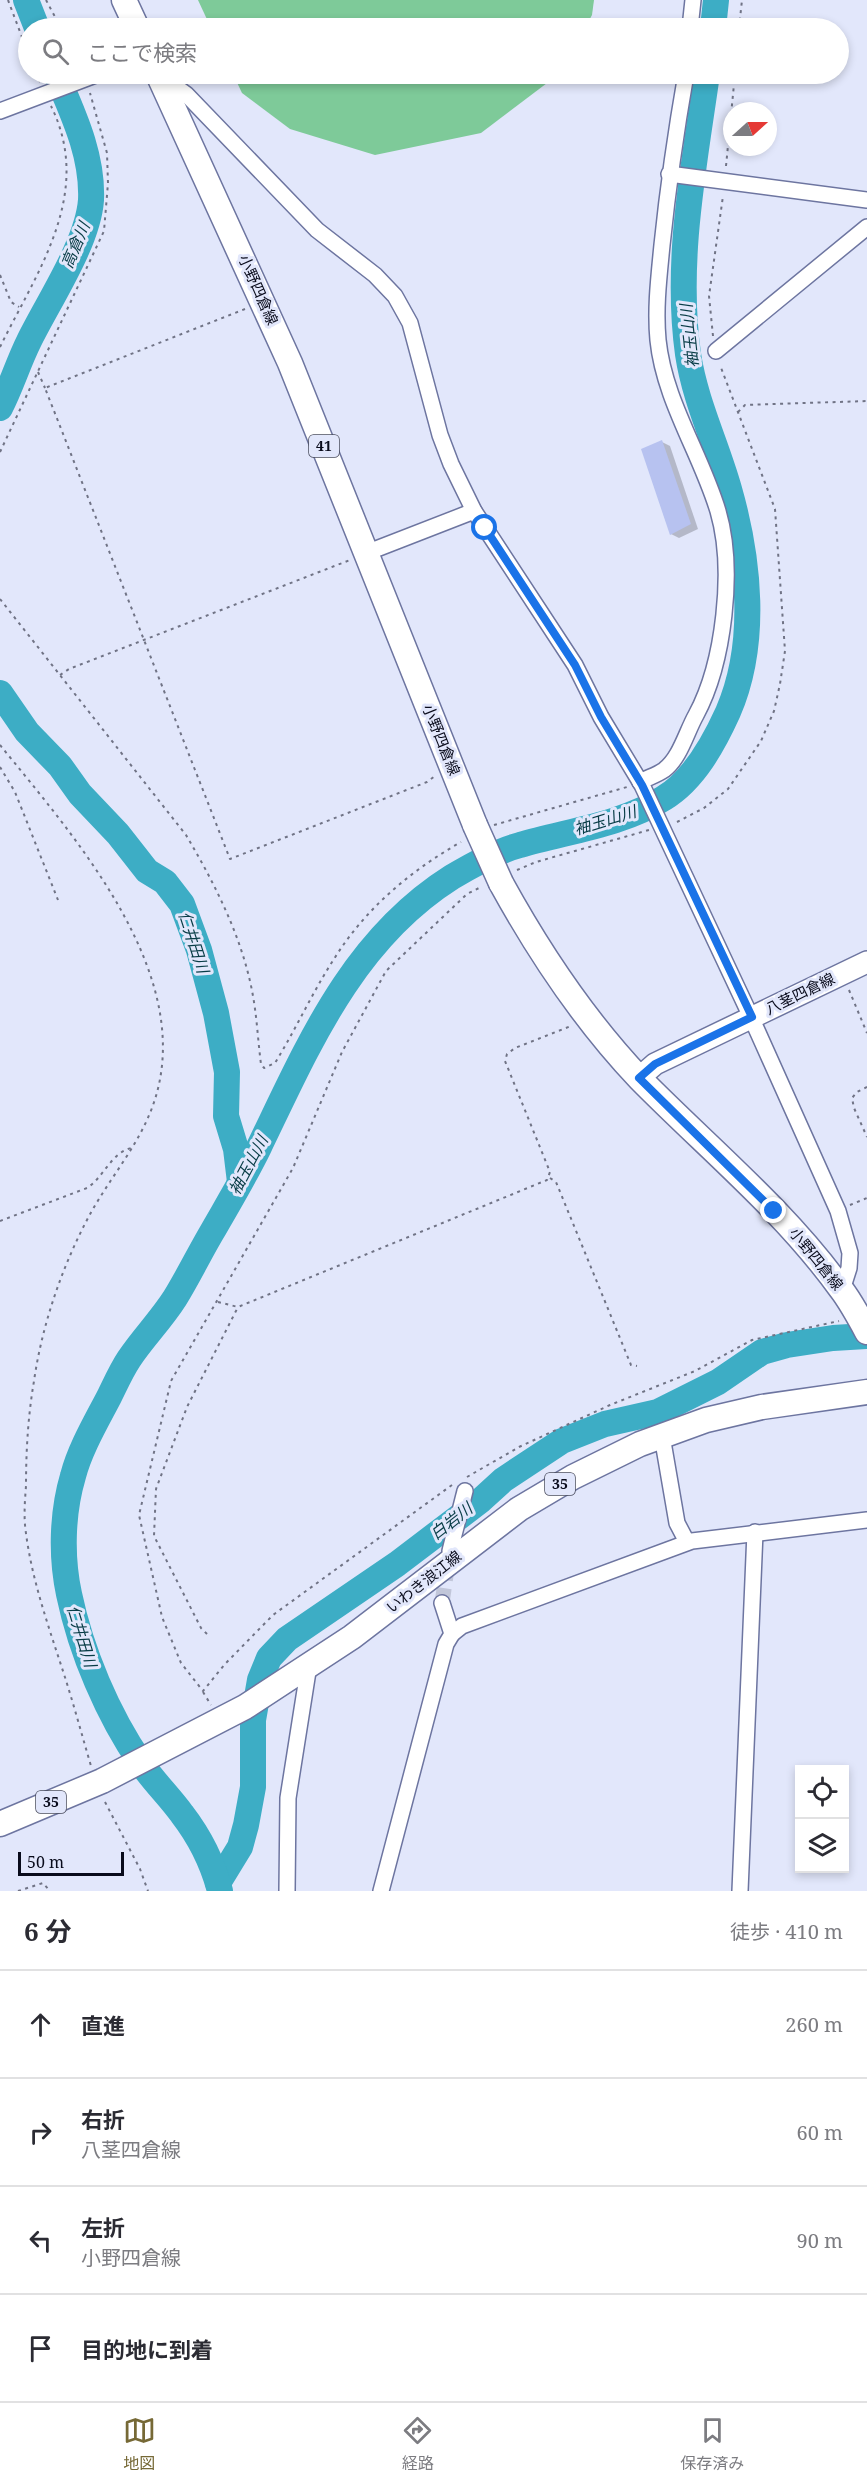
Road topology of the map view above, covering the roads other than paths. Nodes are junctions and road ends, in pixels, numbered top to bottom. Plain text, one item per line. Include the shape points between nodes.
1 (124, 0) edge
2 (693, 0) edge
3 (132, 18) edge
4 (691, 18) edge
5 (70, 84) edge
6 (163, 84) edge
7 (172, 84) edge
8 (685, 84) edge
9 (0, 111) edge
10 (673, 174) junction
11 (867, 200) edge
12 (867, 227) edge
13 (716, 351) dead end
14 (474, 511) junction
15 (366, 553) junction
16 (641, 783) junction
17 (867, 962) edge
18 (752, 1017) junction
19 (639, 1078) junction
20 (842, 1290) junction
21 (856, 1324) edge
22 (867, 1392) edge
23 (662, 1436) junction
24 (465, 1491) dead end
25 (867, 1520) edge
26 (755, 1532) junction
27 (687, 1542) junction
28 (450, 1551) tunnel mouth
29 (442, 1603) tunnel mouth
30 (452, 1634) junction
31 (304, 1669) junction
32 (0, 1824) edge
33 (287, 1891) edge
34 (381, 1891) edge
35 (740, 1891) edge

1 - 3 main road
2 - 4 street
5 - 9 street
6 - 15 main road, 小野四倉線 / 41 via 264,302
7 - 14 street via 316,230 375,275 395,296 410,323 440,435
8 - 10 street
10 - 11 street
10 - 16 street via 657,298 658,342 669,386 718,512 726,576 716,665 702,704 674,760
12 - 13 street
14 - 15 street
14 - 16 street via 575,665
15 - 19 main road, 小野四倉線 / 41, bridge via 452,768 483,826 494,884 587,1019
16 - 18 street
17 - 18 main road, 八茎四倉線
18 - 19 main road, 八茎四倉線 via 655,1064
18 - 20 street via 846,1234 849,1268
19 - 20 main road, 小野四倉線 / 41 via 790,1227
20 - 21 main road, 小野四倉線 / 41
22 - 23 main road, いわき浪江線 / 35 via 762,1407 706,1420
23 - 27 street via 677,1523
23 - 31 main road, いわき浪江線 / 35 via 573,1477 519,1509
24 - 28 street
25 - 26 street
26 - 27 street
26 - 35 street
27 - 30 street via 462,1626
29 - 30 street
30 - 34 street via 446,1644
31 - 32 main road, いわき浪江線 / 35 via 203,1730 99,1782
31 - 33 street via 288,1798

